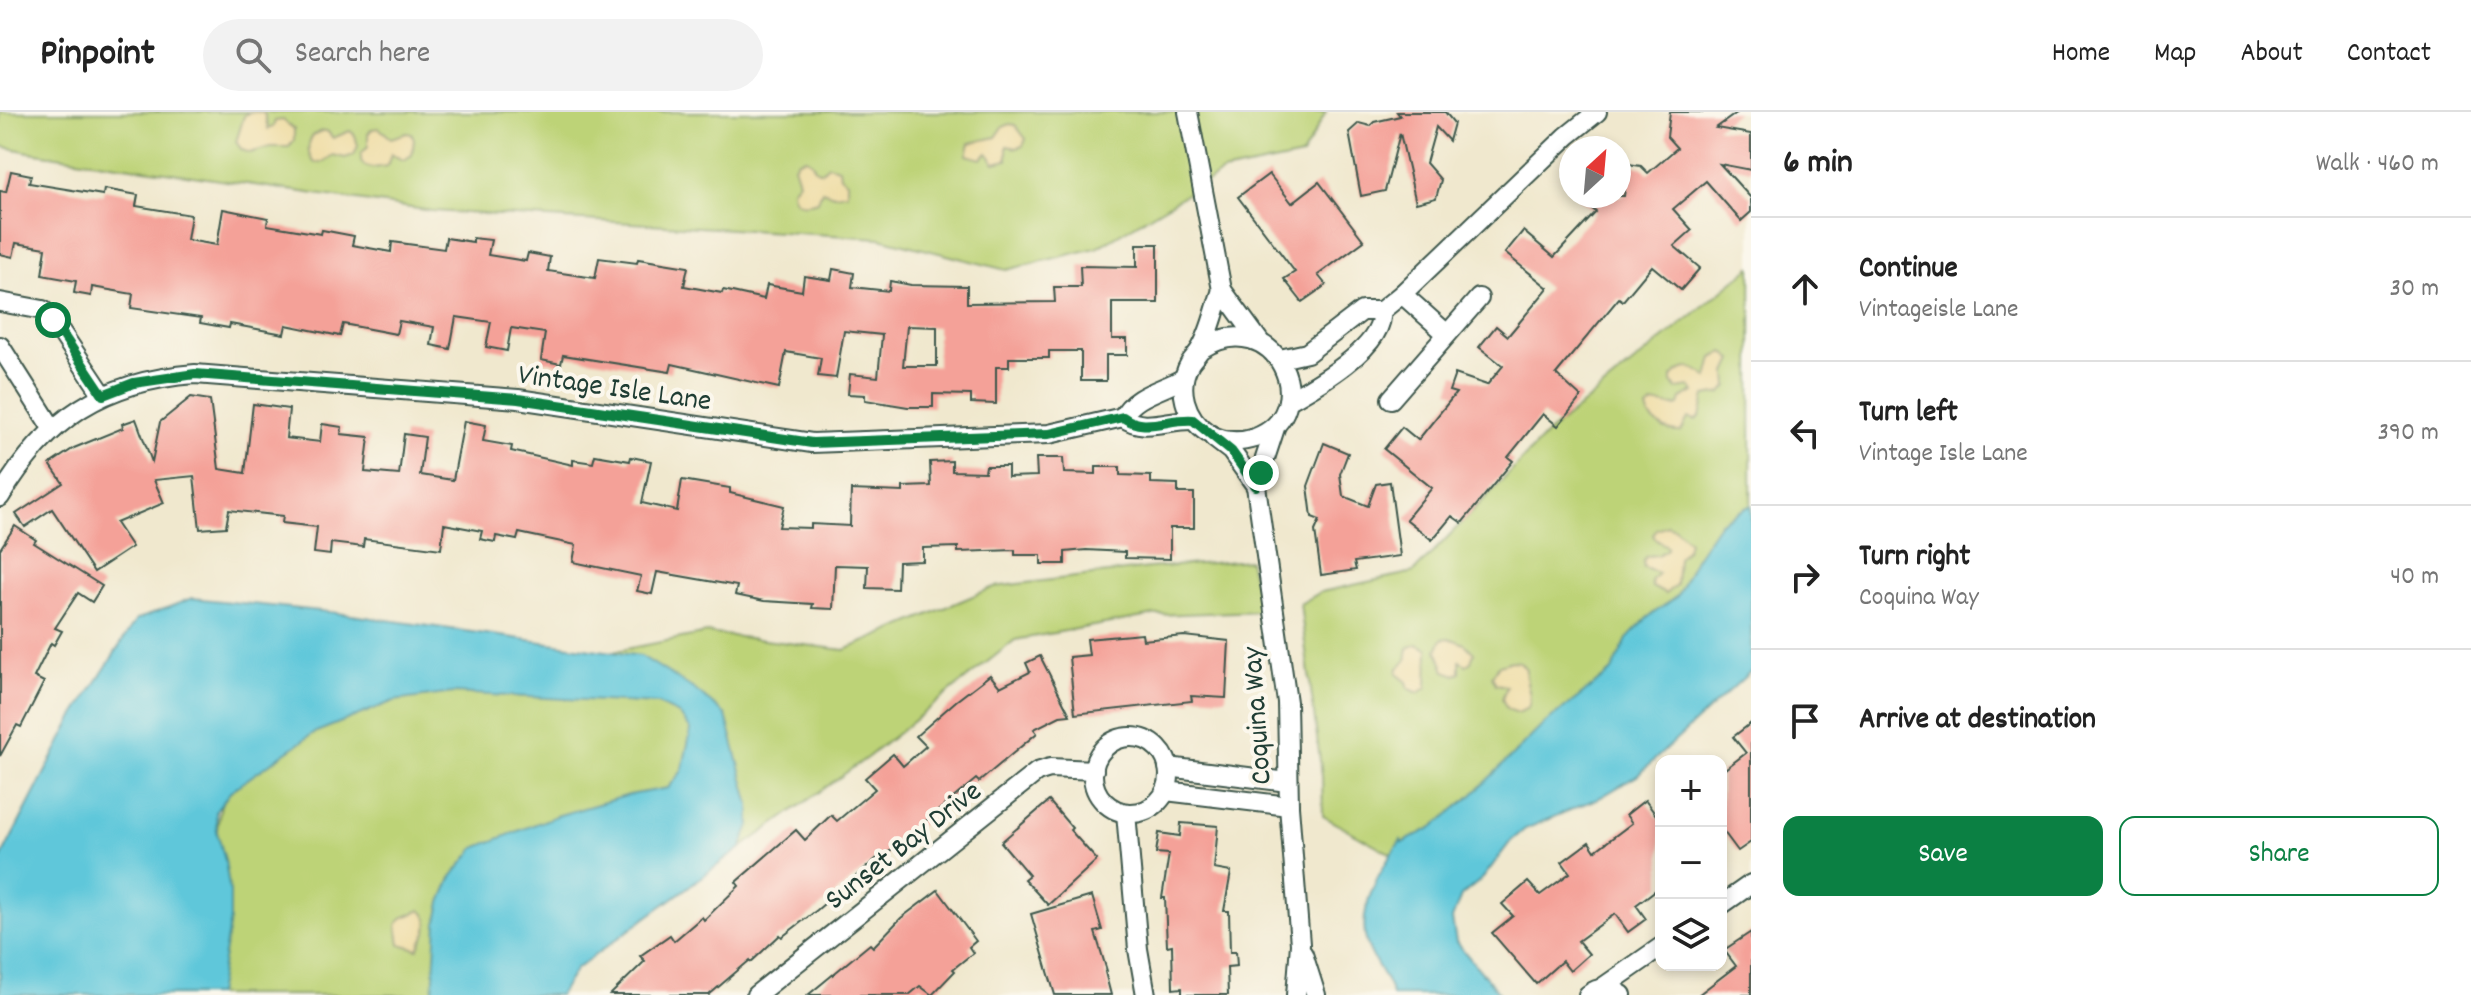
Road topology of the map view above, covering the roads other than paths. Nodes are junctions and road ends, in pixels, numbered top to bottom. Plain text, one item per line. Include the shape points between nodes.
1 (1188, 112) edge
2 (1597, 112) edge
3 (1222, 290) junction
4 (1402, 294) junction
5 (1479, 298) dead end
6 (0, 307) edge
7 (1381, 311) junction
8 (1347, 325) junction
9 (1447, 334) junction
10 (1260, 342) junction
11 (1366, 343) junction
12 (0, 346) edge
13 (1201, 349) junction
14 (1280, 359) junction
15 (1184, 378) junction
16 (103, 395) junction
17 (1391, 399) dead end
18 (1288, 401) junction
19 (1123, 417) junction
20 (1193, 420) junction
21 (1276, 425) junction
22 (52, 428) junction
23 (1212, 436) junction
24 (1256, 486) junction
25 (0, 497) edge
26 (1168, 767) junction
27 (1094, 770) junction
28 (1288, 782) junction
29 (1166, 791) junction
30 (1289, 806) junction
31 (1126, 813) junction
32 (1751, 884) edge
33 (1727, 901) edge
34 (1300, 944) junction
35 (1655, 951) edge
36 (1595, 992) edge
37 (756, 995) edge
38 (1146, 995) edge
39 (1296, 995) edge
40 (1316, 995) edge
41 (1622, 995) edge

1 - 3 street
2 - 4 street
3 - 10 street
3 - 13 street
4 - 7 street
4 - 9 street
5 - 9 street
6 - 16 street via 43,310
7 - 8 street via 1362,311
7 - 11 street via 1380,328
8 - 11 street
8 - 14 street via 1307,353
9 - 17 street
10 - 13 street via 1229,336
10 - 14 street
11 - 18 street via 1351,360
12 - 22 street
13 - 15 street
14 - 18 street
15 - 19 street, Vintage Isle Lane via 1139,398
15 - 20 street via 1186,407
16 - 19 street, Vintage Isle Lane via 164,377 210,375 518,399 812,443 1049,434
16 - 22 street, Vintage Isle Lane
18 - 21 street
19 - 20 street, Vintage Isle Lane via 1132,424 1153,425
20 - 23 street
21 - 23 street via 1246,441
21 - 24 street, Coquina Way
22 - 25 street, Vintage Isle Lane
23 - 24 street, Coquina Way via 1231,451
24 - 28 street, Coquina Way via 1287,702
26 - 27 street via 1156,746 1134,737 1109,744
26 - 28 street
26 - 29 street
27 - 31 street via 1103,801
27 - 37 street, Sunset Bay Drive via 1037,772
28 - 30 street, Coquina Way
29 - 30 street
29 - 31 street via 1150,808
30 - 34 street, Coquina Way
31 - 38 street
32 - 33 street
34 - 39 street, Coquina Way
34 - 40 street, Coquina Way
35 - 36 street
36 - 41 street via 1610,989

